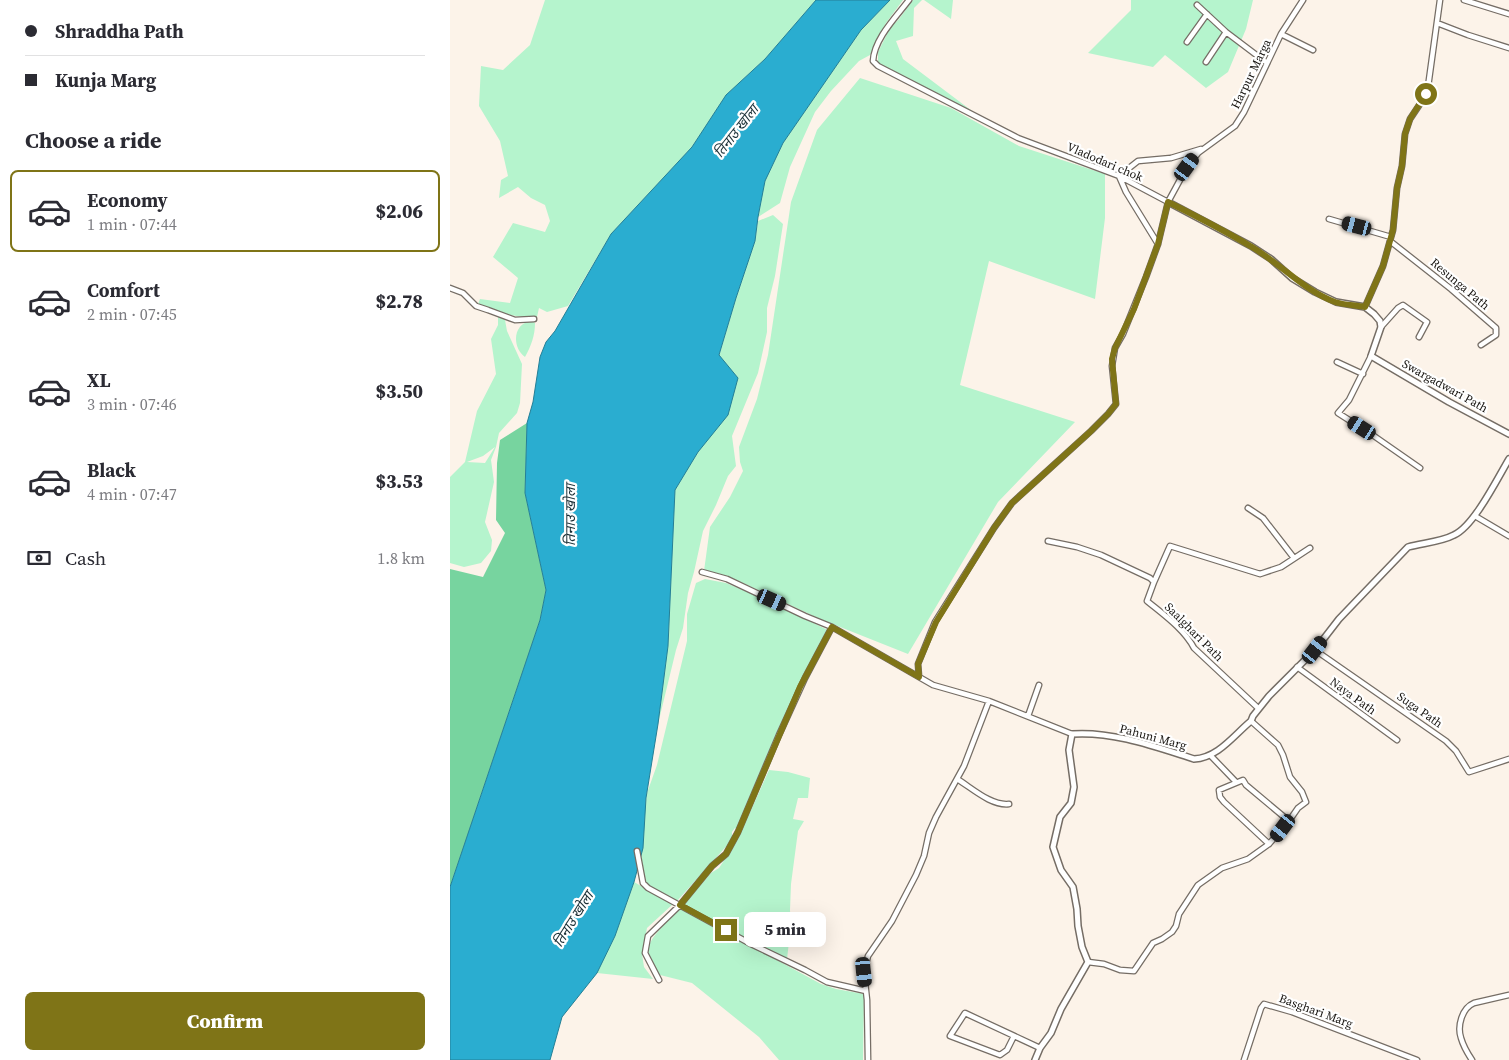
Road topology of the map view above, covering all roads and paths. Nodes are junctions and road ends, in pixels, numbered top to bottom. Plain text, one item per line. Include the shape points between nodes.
1 (909, 0) edge
2 (1303, 0) edge
3 (1440, 0) edge
4 (1464, 0) edge
5 (1197, 5) dead end
6 (1207, 14) junction
7 (1509, 14) edge
8 (1437, 23) junction
9 (1226, 32) junction
10 (1281, 34) junction
11 (1187, 42) dead end
12 (1509, 48) edge
13 (1313, 50) dead end
14 (1206, 62) dead end
15 (1267, 63) junction
16 (1204, 148) junction
17 (1119, 176) junction
18 (1168, 202) junction
19 (1329, 219) dead end
20 (1390, 239) junction
21 (1158, 244) junction
22 (450, 288) edge
23 (1365, 307) junction
24 (534, 319) dead end
25 (1381, 327) junction
26 (1419, 337) dead end
27 (1481, 345) dead end
28 (1372, 356) junction
29 (1337, 362) dead end
30 (1363, 374) junction
31 (1509, 434) edge
32 (1509, 460) edge
33 (1420, 468) dead end
34 (1248, 508) dead end
35 (1475, 516) junction
36 (1509, 536) edge
37 (1048, 541) dead end
38 (1310, 548) dead end
39 (1294, 558) junction
40 (702, 572) dead end
41 (1154, 582) junction
42 (832, 627) junction
43 (1315, 650) junction
44 (1297, 667) junction
45 (919, 677) junction
46 (1039, 684) dead end
47 (989, 701) junction
48 (1258, 708) junction
49 (1028, 716) junction
50 (1251, 721) junction
51 (1072, 734) junction
52 (1397, 740) dead end
53 (1211, 756) junction
54 (1509, 759) edge
55 (958, 779) junction
56 (1236, 782) junction
57 (1010, 804) dead end
58 (1289, 821) junction
59 (1269, 844) junction
60 (637, 851) dead end
61 (680, 905) junction
62 (1088, 962) junction
63 (659, 980) dead end
64 (866, 991) junction
65 (1509, 995) edge
66 (1014, 1036) junction
67 (1040, 1048) junction
68 (868, 1060) edge
69 (1035, 1060) edge
70 (1244, 1060) edge
71 (1417, 1060) edge
72 (1472, 1060) edge

1 - 17 street, Vladodari chok via 884,31 872,61 1018,138
2 - 10 street, Harpur Marga
3 - 8 street
4 - 7 street
5 - 6 street
6 - 9 street
6 - 11 street
8 - 12 street
8 - 20 street via 1426,94 1410,119 1405,134
9 - 14 street
9 - 15 street
10 - 13 street
10 - 15 street, Harpur Marga
15 - 16 street, Harpur Marga via 1235,126
16 - 17 street via 1171,158 1138,161
16 - 18 street, Harpur Marga via 1187,167
17 - 18 street, Vladodari chok
17 - 21 street
18 - 21 street, Harpur Marga
18 - 23 street, Vladodari chok via 1251,246 1315,292 1336,302
19 - 20 street
20 - 23 street via 1383,266
20 - 27 street, Resunga Path via 1496,328 1496,335
21 - 45 street, Harpur Marga via 1112,359 1116,404 1012,503 936,622 918,664
22 - 24 street via 463,293 476,306 515,320
23 - 25 street via 1380,321
25 - 26 street via 1400,306 1406,306 1426,322
25 - 28 street
28 - 30 street
28 - 31 street, Swargadwari Path
29 - 30 street
30 - 33 street via 1338,413
32 - 35 street
34 - 39 street via 1263,518
35 - 36 street
35 - 43 street via 1454,536 1408,547 1402,552 1339,619
37 - 41 street via 1102,555
38 - 39 street
39 - 41 street via 1281,567 1260,574 1170,546
40 - 42 street via 727,578
41 - 48 street, Saalghari Path via 1148,601
42 - 45 street
42 - 61 street via 800,687 726,854
43 - 44 street
43 - 54 street, Suga Path via 1446,741 1468,772
44 - 48 street
44 - 52 street, Naya Path
45 - 47 street via 933,685
46 - 49 street
47 - 49 street
47 - 55 street
48 - 50 street
49 - 51 street
50 - 53 street
50 - 58 street via 1278,745 1290,777 1305,796 1306,802
51 - 53 street, Pahuni Marg via 1107,736 1194,759
51 - 62 street via 1069,750 1074,787 1071,804 1060,817 1053,847 1061,870 1074,887 1078,926
53 - 56 street
55 - 57 street via 993,802
55 - 64 street via 936,817 924,856 902,903 868,956 864,972
56 - 58 street via 1243,780
56 - 59 street via 1219,790 1220,797
58 - 59 street
59 - 62 street via 1248,859 1222,868 1198,884 1172,932 1153,943 1134,971
60 - 61 street via 643,883
61 - 63 street via 648,936 645,953
61 - 64 street via 827,982
62 - 67 street
64 - 68 street
65 - 72 street via 1469,1004 1461,1016 1461,1039
66 - 66 street via 1004,1054 1000,1055 950,1036 965,1013
66 - 67 street
67 - 69 street
70 - 71 street, Basghari Marg via 1264,1004

